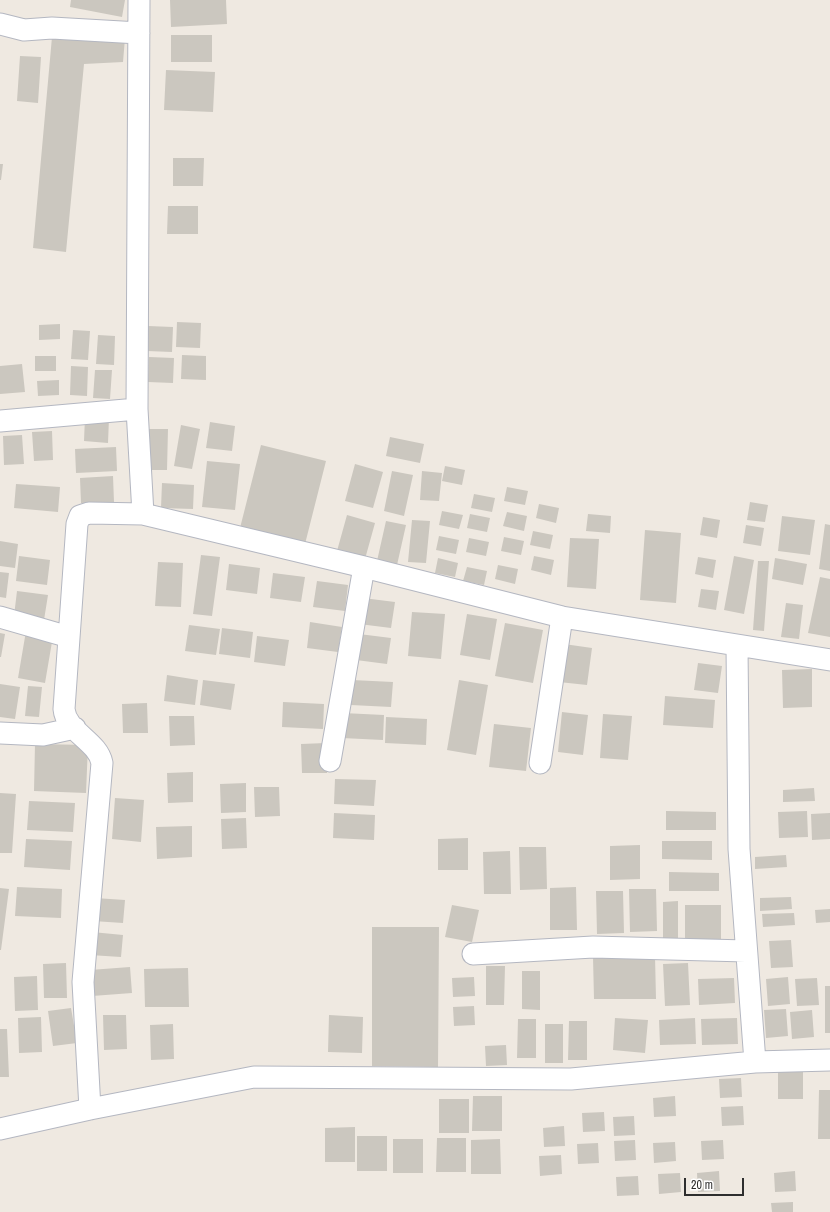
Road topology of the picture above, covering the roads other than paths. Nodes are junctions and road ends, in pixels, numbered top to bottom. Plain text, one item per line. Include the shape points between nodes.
1 (139, 0) edge
2 (0, 24) edge
3 (139, 33) junction
4 (138, 410) junction
5 (0, 421) edge
6 (143, 514) junction
7 (364, 567) junction
8 (0, 617) edge
9 (562, 617) junction
10 (69, 637) junction
11 (737, 646) junction
12 (830, 660) edge
13 (75, 728) junction
14 (0, 733) edge
15 (330, 761) dead end
16 (540, 763) dead end
17 (746, 951) junction
18 (473, 954) dead end
19 (830, 1060) edge
20 (755, 1062) junction
21 (90, 1108) junction
22 (0, 1129) edge

1 - 3 street
2 - 3 street via 24,30 52,28
3 - 4 street
4 - 5 street
4 - 6 street
6 - 7 street
6 - 10 street via 89,513 80,516 77,524
7 - 9 street
7 - 15 street
8 - 10 street
9 - 11 street
9 - 16 street
10 - 13 street via 64,709 65,717
11 - 12 street
11 - 17 street via 739,849
13 - 14 street via 43,735
13 - 21 street via 99,754 102,763 83,982
17 - 18 street via 593,947
17 - 20 street
19 - 20 street
20 - 21 street via 572,1079 254,1077
21 - 22 street

